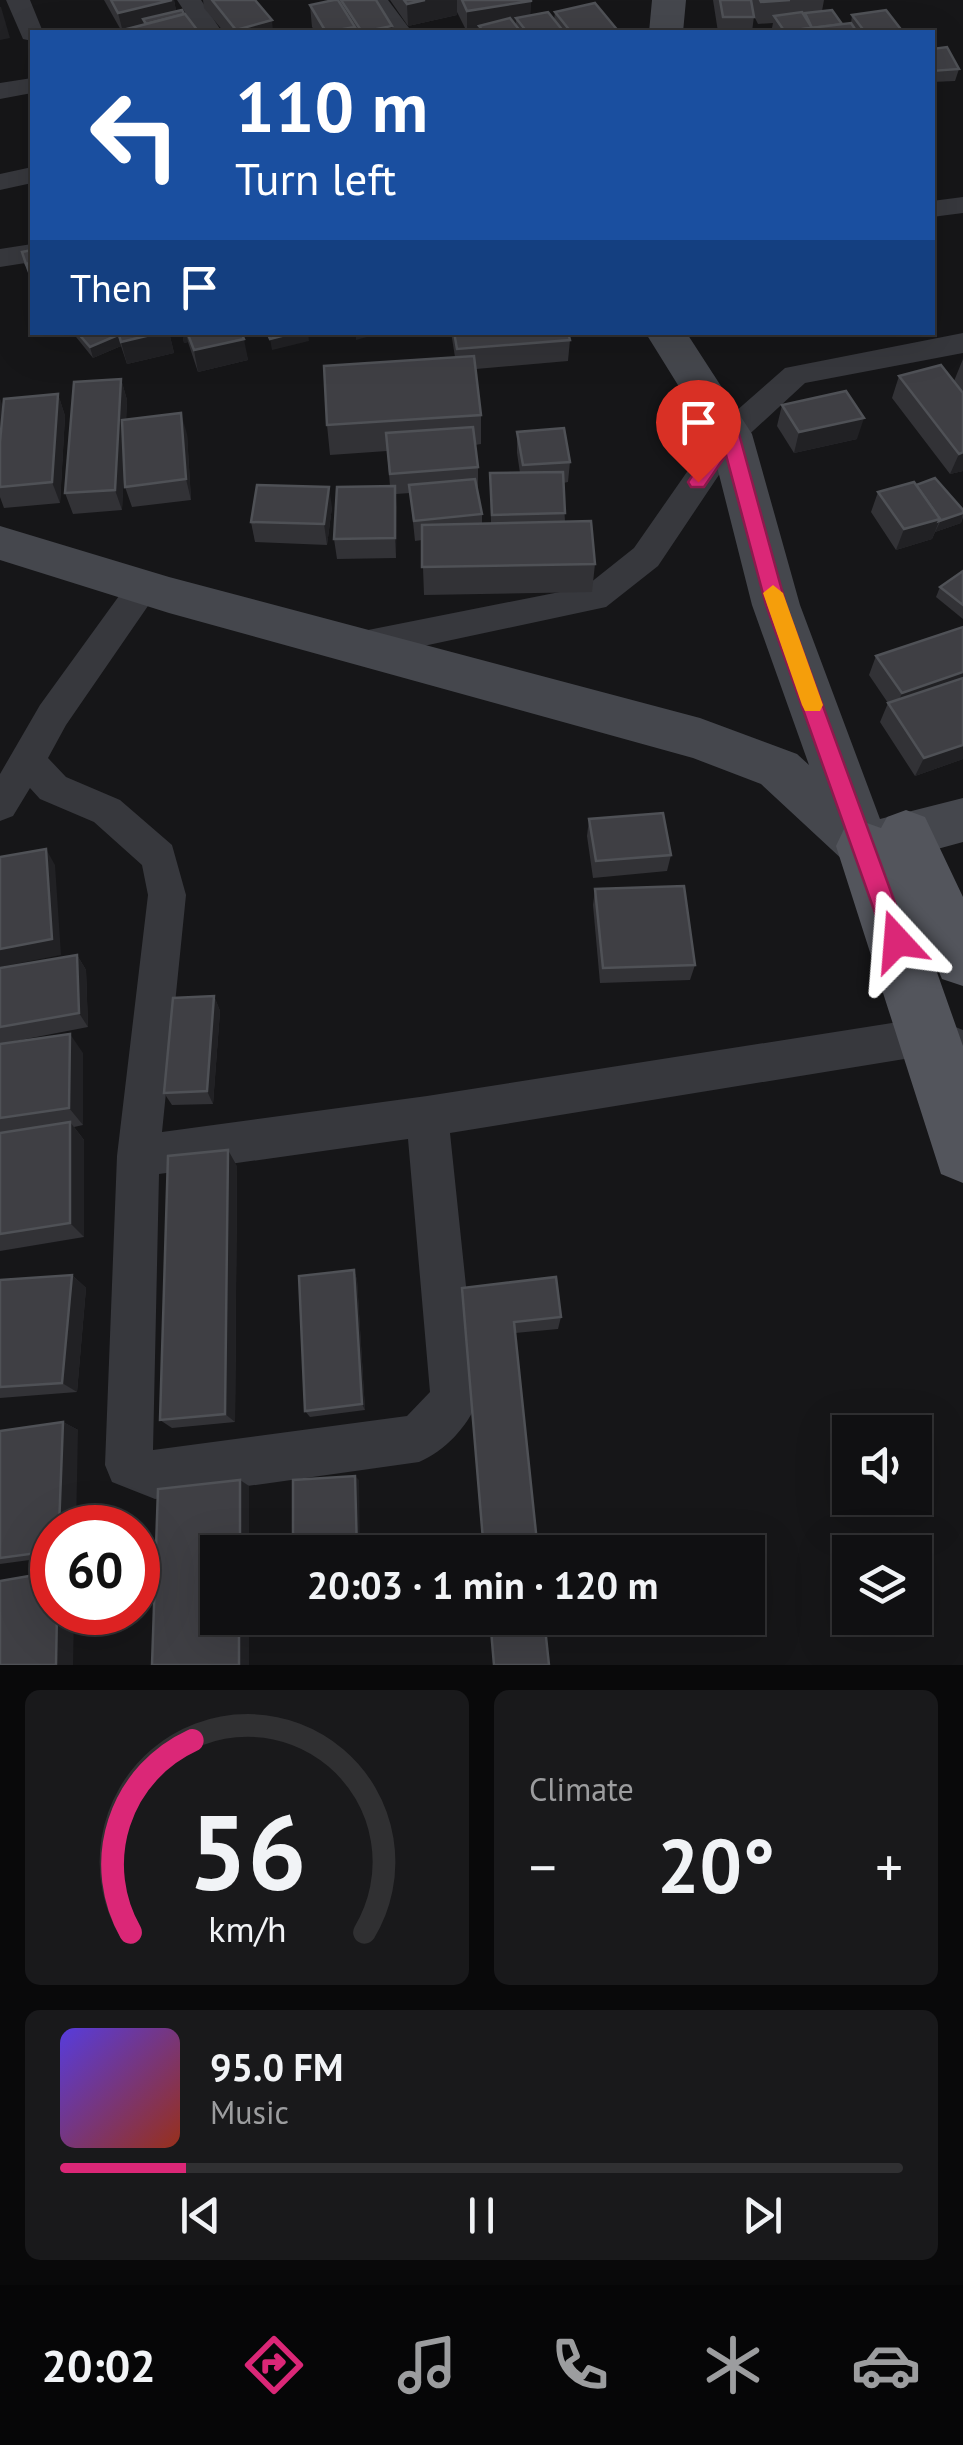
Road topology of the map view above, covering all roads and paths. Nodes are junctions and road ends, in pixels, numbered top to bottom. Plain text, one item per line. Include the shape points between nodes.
1 (18, 0) edge
2 (189, 0) edge
3 (376, 0) edge
4 (669, 0) edge
5 (30, 30) edge
6 (209, 30) edge
7 (398, 30) edge
8 (666, 30) edge
9 (30, 86) edge
10 (0, 90) edge
11 (30, 175) edge
12 (0, 182) edge
13 (963, 204) edge
14 (935, 208) edge
15 (30, 253) edge
16 (0, 258) edge
17 (667, 335) edge
18 (963, 343) edge
19 (730, 434) junction
20 (0, 543) edge
21 (144, 587) junction
22 (358, 646) junction
23 (28, 761) junction
24 (0, 805) edge
25 (963, 820) edge
26 (885, 840) junction
27 (963, 960) edge
28 (946, 1043) edge
29 (427, 1116) junction
30 (963, 1152) edge
31 (138, 1156) junction

1 - 5 street
2 - 6 street
3 - 7 street
4 - 8 main road
9 - 10 street
11 - 12 street
13 - 14 street
15 - 16 street
17 - 19 main road
18 - 19 street via 796,375
19 - 22 street via 646,558 594,598
19 - 26 main road via 776,605
20 - 21 main road
21 - 22 main road
21 - 23 street
22 - 26 main road via 700,739 779,769
23 - 24 street
23 - 31 street via 52,788 106,812 160,857 166,895
25 - 26 main road
26 - 27 main road
26 - 28 main road
28 - 29 street
28 - 30 main road
29 - 31 street
29 - 31 street via 454,1402 418,1438 155,1474 129,1465

